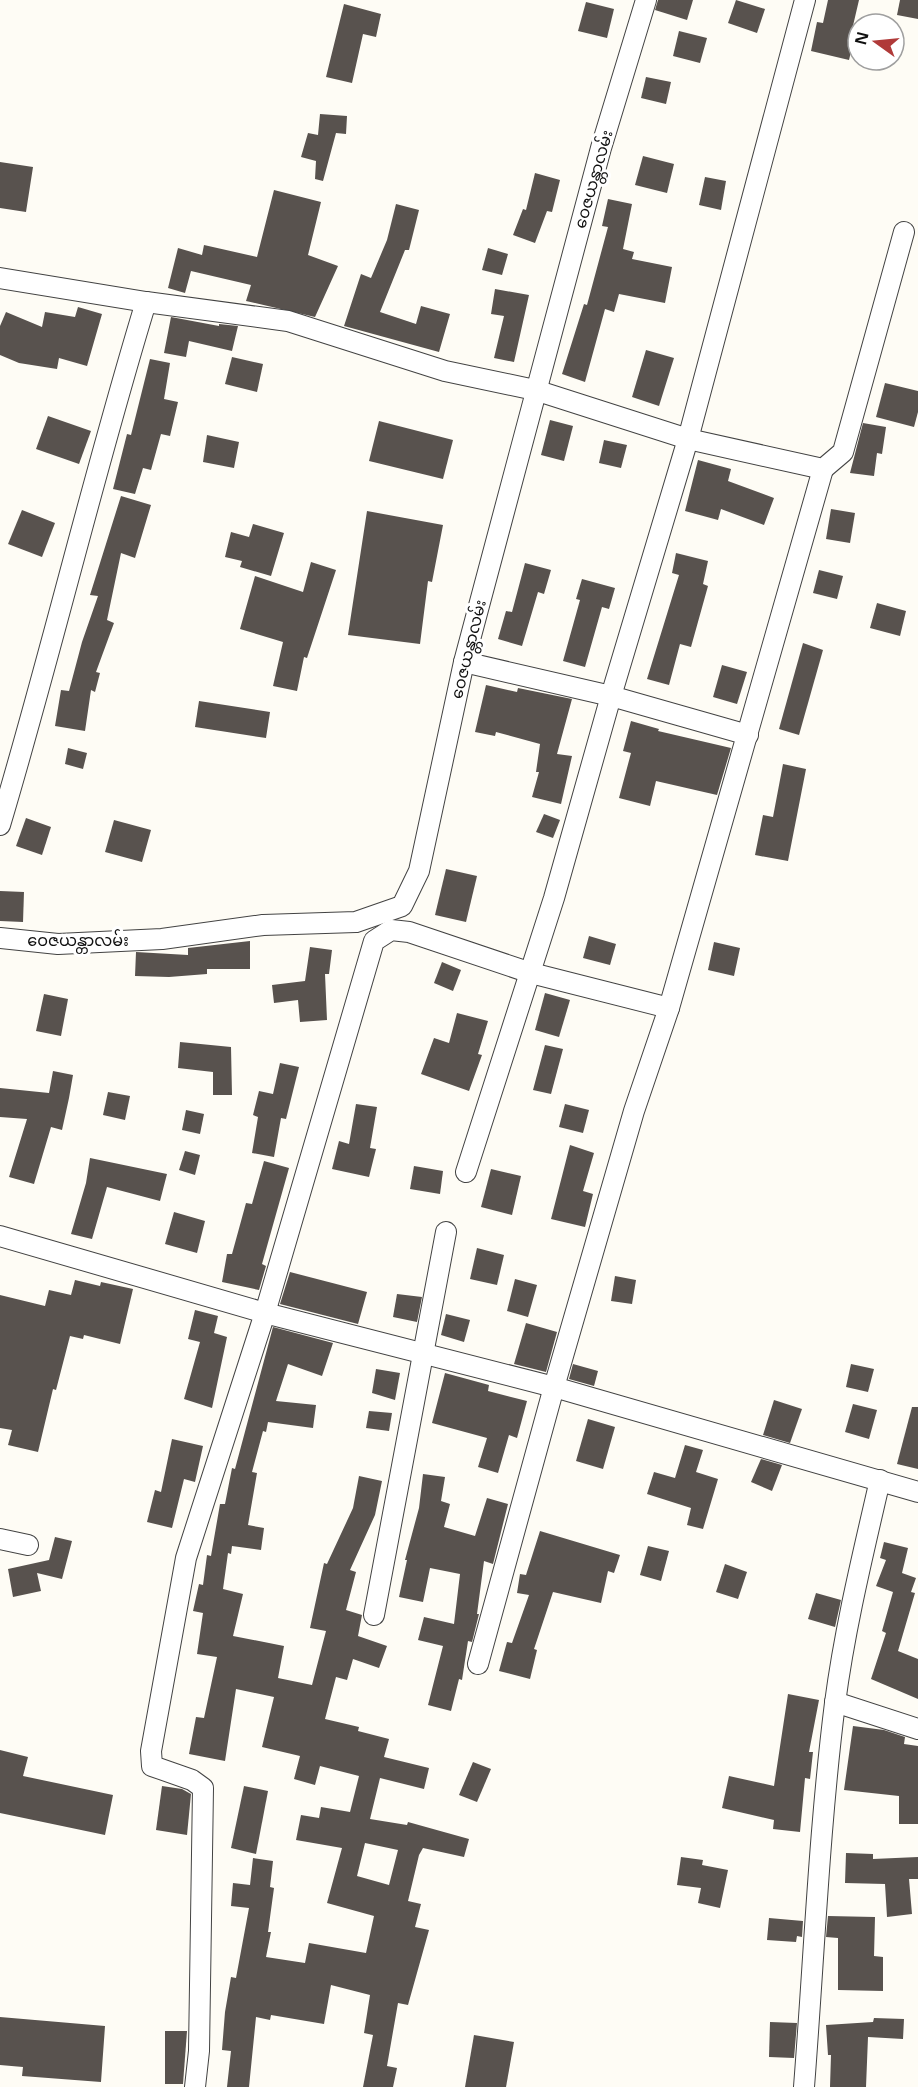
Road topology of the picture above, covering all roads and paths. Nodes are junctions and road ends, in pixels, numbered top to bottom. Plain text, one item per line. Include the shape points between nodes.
1 (646, 0) edge
2 (805, 0) edge
3 (904, 232) dead end
4 (0, 278) edge
5 (146, 302) junction
6 (535, 390) junction
7 (688, 439) junction
8 (823, 469) junction
9 (464, 662) junction
10 (611, 696) junction
11 (748, 735) junction
12 (0, 825) edge
13 (0, 938) edge
14 (531, 973) junction
15 (669, 1008) junction
16 (466, 1172) dead end
17 (446, 1232) dead end
18 (0, 1236) edge
19 (265, 1313) junction
20 (423, 1355) junction
21 (554, 1387) junction
22 (880, 1480) junction
23 (918, 1492) edge
24 (0, 1539) edge
25 (28, 1545) dead end
26 (374, 1615) dead end
27 (478, 1664) dead end
28 (835, 1702) junction
29 (918, 1729) edge
30 (195, 2087) edge
31 (804, 2087) edge

1 - 6 street, ဝေဇယန္တာလမ်း
2 - 7 street
3 - 8 street via 843,452
4 - 5 street
5 - 6 street via 288,321 445,371
5 - 12 street via 106,433
6 - 7 street
6 - 9 street, ဝေဇယန္တာလမ်း
7 - 8 street
7 - 10 street
8 - 11 street
9 - 10 street
9 - 13 street, ဝေဇယန္တာလမ်း via 419,871 402,906 356,922 263,925 162,939 58,944
10 - 11 street
10 - 14 street
11 - 15 street
14 - 15 street
14 - 16 street
14 - 19 street via 409,932 391,930 374,941
15 - 21 street via 634,1111
17 - 20 street
18 - 19 street
19 - 20 street
19 - 30 street via 186,1558 152,1751 152,1766 203,1788 199,2050
20 - 21 street
20 - 26 street
21 - 22 street
21 - 27 street
22 - 23 street
22 - 28 street via 850,1610
24 - 25 street
28 - 29 street
28 - 31 street via 820,1845

